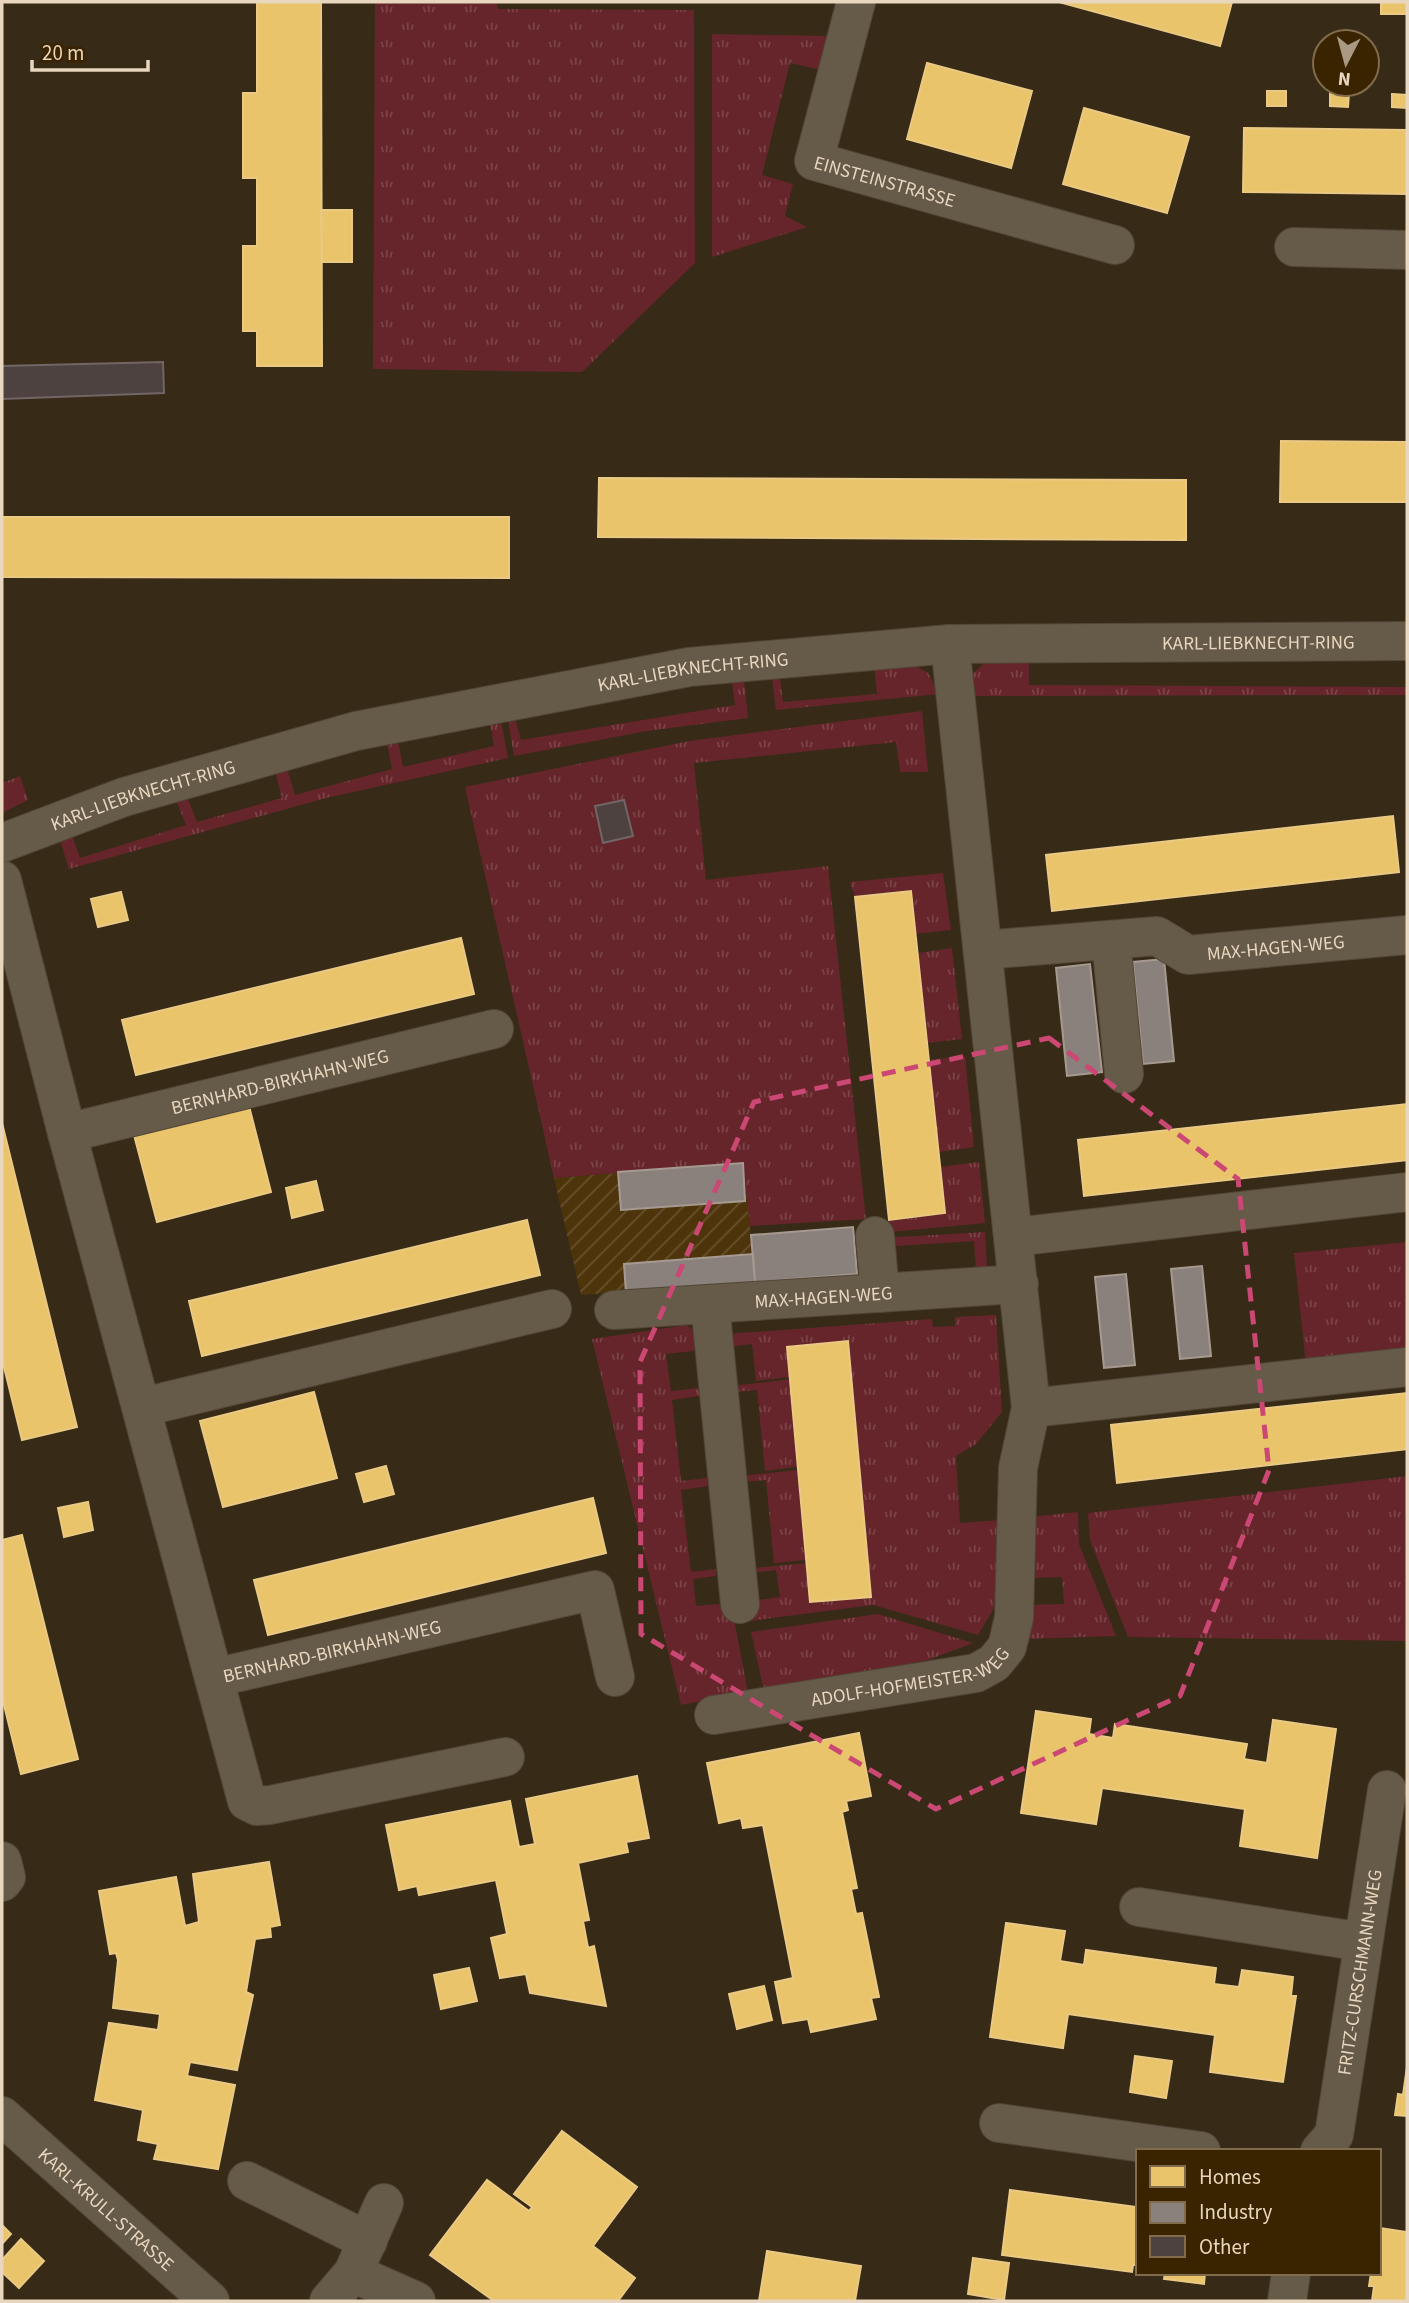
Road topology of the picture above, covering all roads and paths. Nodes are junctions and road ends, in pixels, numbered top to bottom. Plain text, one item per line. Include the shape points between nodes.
1 (856, 2) edge
2 (1115, 245) dead end
3 (1294, 247) dead end
4 (1407, 250) edge
5 (1407, 640) edge
6 (950, 644) junction
7 (2, 843) edge
8 (2, 880) edge
9 (1407, 935) edge
10 (1111, 940) junction
11 (983, 950) junction
12 (494, 1030) dead end
13 (1124, 1074) dead end
14 (67, 1133) junction
15 (1407, 1192) edge
16 (875, 1236) dead end
17 (1014, 1237) junction
18 (1019, 1284) junction
19 (880, 1293) junction
20 (710, 1304) junction
21 (552, 1310) dead end
22 (614, 1310) dead end
23 (1407, 1367) edge
24 (143, 1407) junction
25 (1031, 1408) junction
26 (740, 1604) dead end
27 (615, 1677) dead end
28 (214, 1678) junction
29 (714, 1716) dead end
30 (505, 1758) dead end
31 (1387, 1790) dead end
32 (2, 1861) edge
33 (2, 1882) edge
34 (1139, 1907) dead end
35 (1363, 1942) junction
36 (2, 2116) edge
37 (999, 2123) dead end
38 (1187, 2149) edge
39 (1322, 2149) edge
40 (247, 2181) dead end
41 (384, 2203) dead end
42 (361, 2257) junction
43 (1291, 2275) edge
44 (210, 2301) edge
45 (329, 2301) edge
46 (416, 2301) edge
47 (1287, 2301) edge

1 - 2 street, EINSTEINSTRASSE via 814,161
3 - 4 street
5 - 6 street, KARL-LIEBKNECHT-RING
6 - 7 street, KARL-LIEBKNECHT-RING via 689,667 356,731 124,797
6 - 11 street
8 - 14 street, BERNHARD-BIRKHAHN-WEG
9 - 10 street, MAX-HAGEN-WEG via 1188,955 1157,936
10 - 11 street, MAX-HAGEN-WEG
10 - 13 street
11 - 17 street
12 - 14 street, BERNHARD-BIRKHAHN-WEG
14 - 24 street, BERNHARD-BIRKHAHN-WEG
15 - 17 street
16 - 19 street
17 - 18 street
18 - 19 street, MAX-HAGEN-WEG
18 - 25 street
19 - 20 street, MAX-HAGEN-WEG
20 - 22 street, MAX-HAGEN-WEG
20 - 26 street
21 - 24 street
23 - 25 street
24 - 28 street, BERNHARD-BIRKHAHN-WEG
25 - 29 street, ADOLF-HOFMEISTER-WEG via 1018,1468 1014,1618 1007,1647 994,1663 976,1673
27 - 28 street, BERNHARD-BIRKHAHN-WEG via 595,1590
28 - 30 street via 242,1791 247,1801 257,1806
31 - 35 street, FRITZ-CURSCHMANN-WEG
32 - 33 street via 6,1877
34 - 35 street
35 - 39 street, FRITZ-CURSCHMANN-WEG via 1334,2135
36 - 44 street, KARL-KRULL-STRASSE
37 - 38 street
40 - 42 street
41 - 42 street
42 - 45 street
42 - 46 street
43 - 47 street

